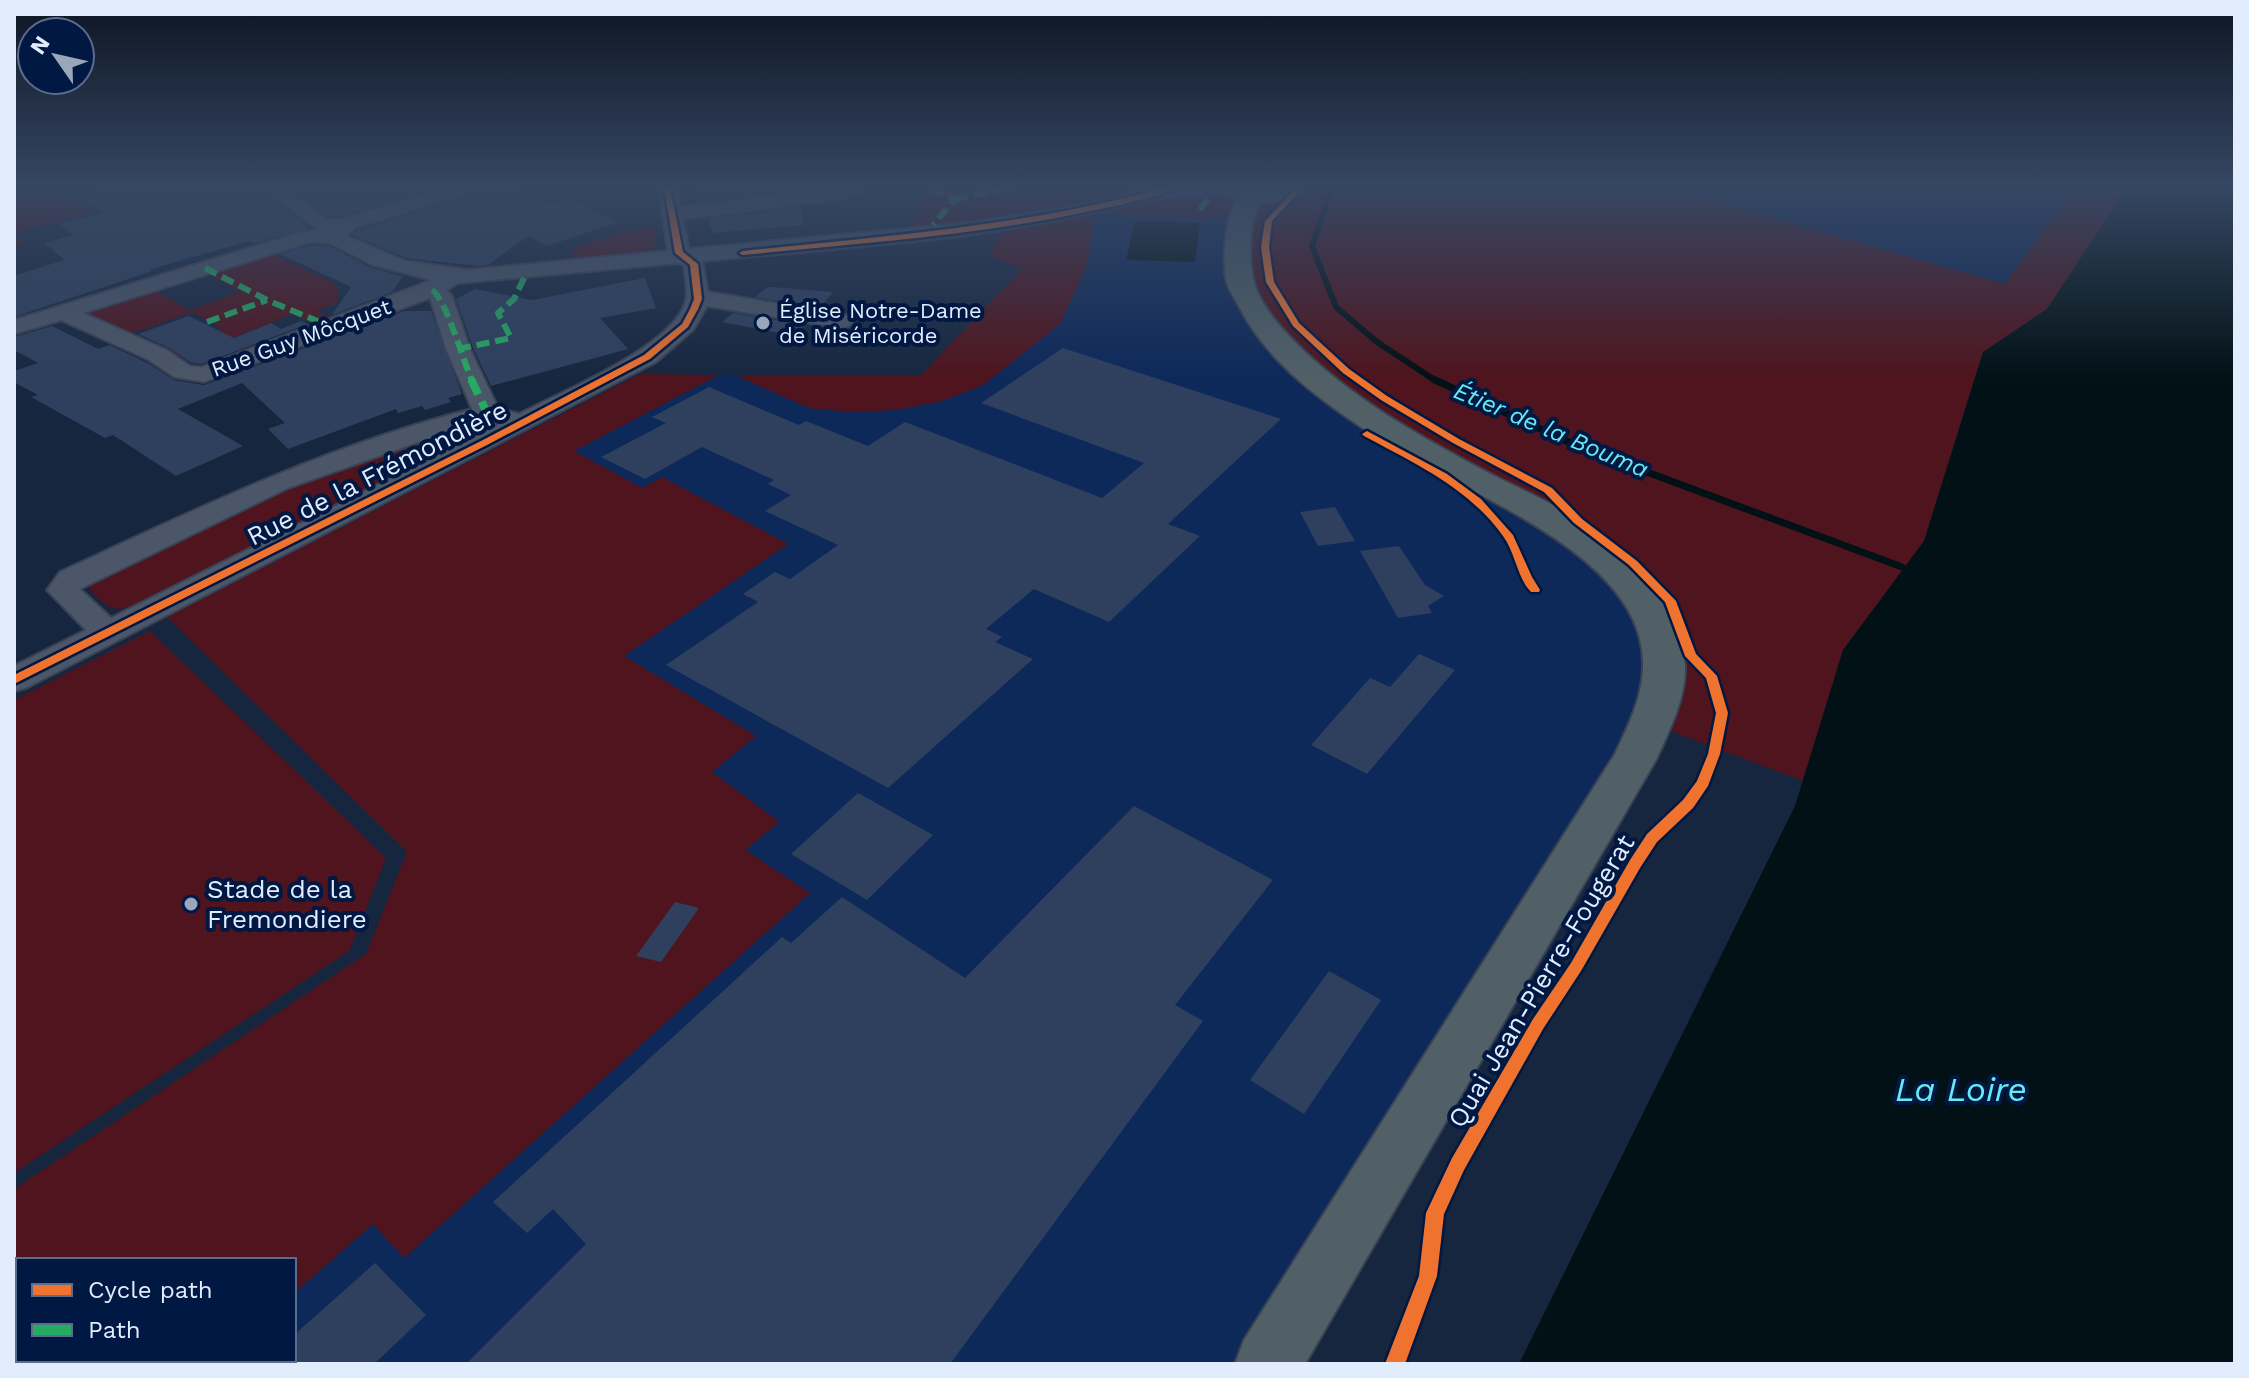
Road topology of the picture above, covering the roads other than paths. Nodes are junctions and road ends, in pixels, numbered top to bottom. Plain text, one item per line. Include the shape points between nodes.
1 (261, 251) edge
2 (363, 251) edge
3 (679, 251) edge
4 (750, 251) edge
5 (1236, 251) edge
6 (686, 258) junction
7 (442, 284) junction
8 (698, 299) junction
9 (62, 312) junction
10 (841, 321) dead end
11 (341, 325) junction
12 (14, 327) edge
13 (373, 338) dead end
14 (487, 413) junction
15 (523, 423) junction
16 (108, 633) junction
17 (14, 680) edge
18 (1268, 1364) edge

1 - 9 street
2 - 7 street
3 - 6 street
4 - 6 street
5 - 18 main road, Quai Jean-Pierre-Fougerat via 1244,293 1283,351 1380,426 1589,545 1639,598 1660,634 1664,664 1652,721 1635,758
6 - 7 street
6 - 8 street via 694,264
7 - 11 street, Rue Guy Môcquet
7 - 14 street via 458,349
8 - 10 street
8 - 15 street, Rue de la Frémondière via 685,325 647,357
9 - 11 street, Rue Guy Môcquet via 158,355 183,372 204,375
9 - 12 street
11 - 13 street
14 - 15 street
14 - 16 street via 278,482 71,579 63,590
15 - 16 street, Rue de la Frémondière
16 - 17 street, Rue de la Frémondière

